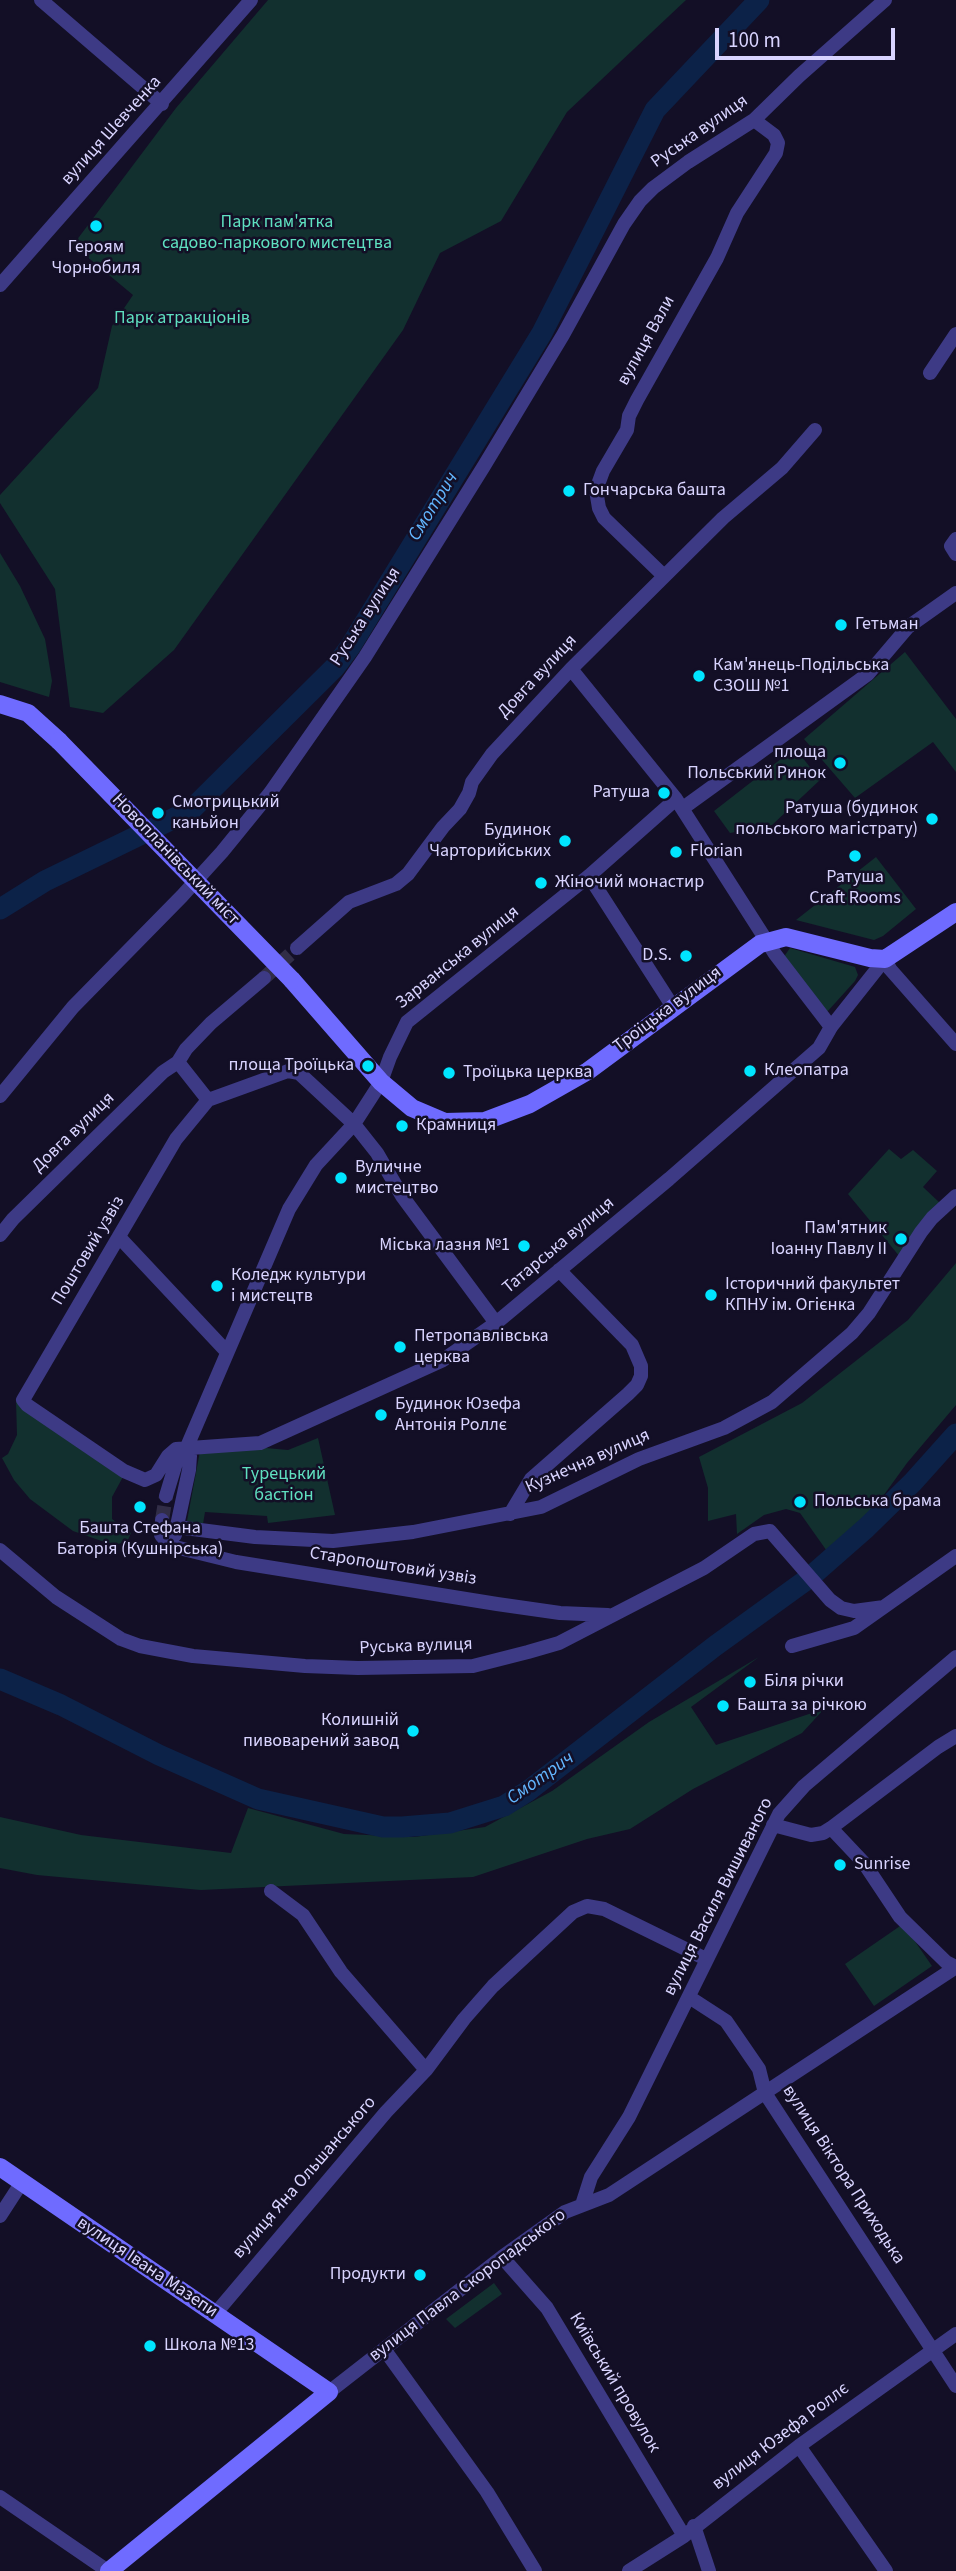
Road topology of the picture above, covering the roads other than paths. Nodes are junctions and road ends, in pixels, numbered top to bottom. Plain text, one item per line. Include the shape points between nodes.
1 (41, 0) edge
2 (251, 0) edge
3 (884, 0) edge
4 (162, 104) junction
5 (754, 120) junction
6 (0, 285) edge
7 (956, 334) edge
8 (930, 373) dead end
9 (815, 430) dead end
10 (664, 576) junction
11 (956, 593) edge
12 (571, 669) junction
13 (0, 704) edge
14 (679, 803) junction
15 (589, 876) junction
16 (956, 912) edge
17 (769, 942) junction
18 (297, 947) tunnel mouth
19 (885, 959) junction
20 (264, 978) tunnel mouth
21 (673, 1007) junction
22 (831, 1027) junction
23 (956, 1044) edge
24 (177, 1062) junction
25 (381, 1082) junction
26 (0, 1096) edge
27 (208, 1100) junction
28 (354, 1124) junction
29 (956, 1196) edge
30 (0, 1235) edge
31 (120, 1238) junction
32 (559, 1270) junction
33 (496, 1323) junction
34 (227, 1352) junction
35 (186, 1449) junction
36 (166, 1496) tunnel mouth
37 (510, 1514) junction
38 (162, 1520) tunnel mouth
39 (177, 1527) junction
40 (171, 1546) junction
41 (0, 1550) edge
42 (956, 1556) edge
43 (884, 1607) junction
44 (609, 1615) junction
45 (792, 1646) dead end
46 (956, 1657) edge
47 (956, 1737) edge
48 (773, 1825) junction
49 (831, 1828) junction
50 (271, 1891) dead end
51 (706, 1959) junction
52 (956, 1967) edge
53 (689, 1997) junction
54 (426, 2070) junction
55 (765, 2094) junction
56 (0, 2167) edge
57 (22, 2182) junction
58 (582, 2205) junction
59 (0, 2216) edge
60 (502, 2257) junction
61 (215, 2314) junction
62 (956, 2334) edge
63 (933, 2348) junction
64 (384, 2349) junction
65 (956, 2386) edge
66 (329, 2392) junction
67 (799, 2446) junction
68 (0, 2497) edge
69 (689, 2531) junction
70 (109, 2571) edge
71 (535, 2571) edge
72 (629, 2571) edge
73 (709, 2571) edge
74 (886, 2571) edge

1 - 4 street
2 - 4 street, вулиця Шевченка
3 - 5 street, Руська вулиця
4 - 6 street, вулиця Шевченка
5 - 10 street, вулиця Вали via 774,135 776,152 742,203 717,258 637,400 596,490 604,519
5 - 26 street, Руська вулиця via 688,162 640,201 365,657 270,793 182,896 73,1007
7 - 8 street
9 - 10 street, Довга вулиця via 782,467
10 - 12 street, Довга вулиця
11 - 14 street via 908,627 868,674
12 - 14 street
12 - 18 street, Довга вулиця via 492,754 460,809 408,874 396,884 349,902
13 - 25 main road, Новопланівський міст, bridge via 28,713 59,741 292,980
14 - 15 street, Зарванська вулиця
14 - 17 street
15 - 21 street
15 - 25 street, Зарванська вулиця via 407,1022
16 - 19 main road
17 - 19 main road via 786,937
17 - 21 main road, Троїцька вулиця via 748,950
17 - 22 street
19 - 22 street, Татарська вулиця
19 - 23 street
20 - 24 street, Довга вулиця via 211,1023
21 - 25 main road, Троїцька вулиця via 588,1070 530,1104 485,1121 445,1122 412,1108
22 - 32 street, Татарська вулиця via 819,1048
24 - 27 street
24 - 30 street, Довга вулиця
25 - 28 street, Зарванська вулиця
27 - 28 street via 288,1071 299,1073
27 - 31 street, Поштовий узвіз via 176,1139
28 - 33 street via 401,1196
28 - 34 street, Зарванська вулиця via 316,1165 289,1209
29 - 37 street, Кузнечна вулиця via 921,1232 852,1333 772,1402 724,1428 639,1459 541,1507
31 - 34 street
31 - 35 street, Поштовий узвіз via 23,1400 124,1471 145,1480 156,1475 172,1452
32 - 33 street, Татарська вулиця
32 - 37 street via 632,1345 641,1376 628,1394 531,1479
33 - 35 street, Татарська вулиця via 443,1360 260,1443
34 - 35 street, Зарванська вулиця
35 - 36 street, Зарванська вулиця via 179,1453
35 - 39 street via 190,1455
37 - 39 street, Кузнечна вулиця via 334,1541
38 - 40 street via 161,1535
39 - 40 street
40 - 44 street, Старопоштовий узвіз via 236,1562 496,1604
41 - 44 street, Руська вулиця via 56,1597 121,1639 193,1656 358,1668 473,1666 559,1643
42 - 43 street
43 - 44 street, Руська вулиця via 841,1608 769,1531 754,1534 704,1568
43 - 45 street via 854,1628
46 - 48 street, вулиця Василя Вишиваного via 804,1786
47 - 49 street
48 - 49 street via 811,1835
48 - 51 street, вулиця Василя Вишиваного
49 - 52 street via 864,1863 900,1917
50 - 54 street via 311,1925 341,1972
51 - 53 street, вулиця Василя Вишиваного
51 - 54 street, вулиця Яна Ольшанського via 595,1905 580,1908 493,1986
52 - 55 street, вулиця Павла Скоропадського
53 - 55 street, вулиця Віктора Приходька via 726,2021 759,2069
53 - 58 street, вулиця Василя Вишиваного via 629,2117 592,2177
54 - 61 street, вулиця Яна Ольшанського
55 - 58 street, вулиця Павла Скоропадського via 609,2194
55 - 63 street, вулиця Віктора Приходька
56 - 57 main road, вулиця Івана Мазепи
57 - 59 street
57 - 61 main road, вулиця Івана Мазепи
58 - 60 street, вулиця Павла Скоропадського
60 - 64 street, вулиця Павла Скоропадського
60 - 69 street, Київський провулок via 547,2308
61 - 66 main road, вулиця Івана Мазепи
62 - 63 street, вулиця Юзефа Роллє
63 - 65 street, вулиця Віктора Приходька
63 - 67 street, вулиця Юзефа Роллє
64 - 66 street, вулиця Павла Скоропадського
64 - 71 street via 487,2492
66 - 70 main road, вулиця Павла Скоропадського
67 - 69 street, вулиця Юзефа Роллє
67 - 74 street
68 - 70 street
69 - 72 street, вулиця Юзефа Роллє
69 - 73 street, Київський провулок

